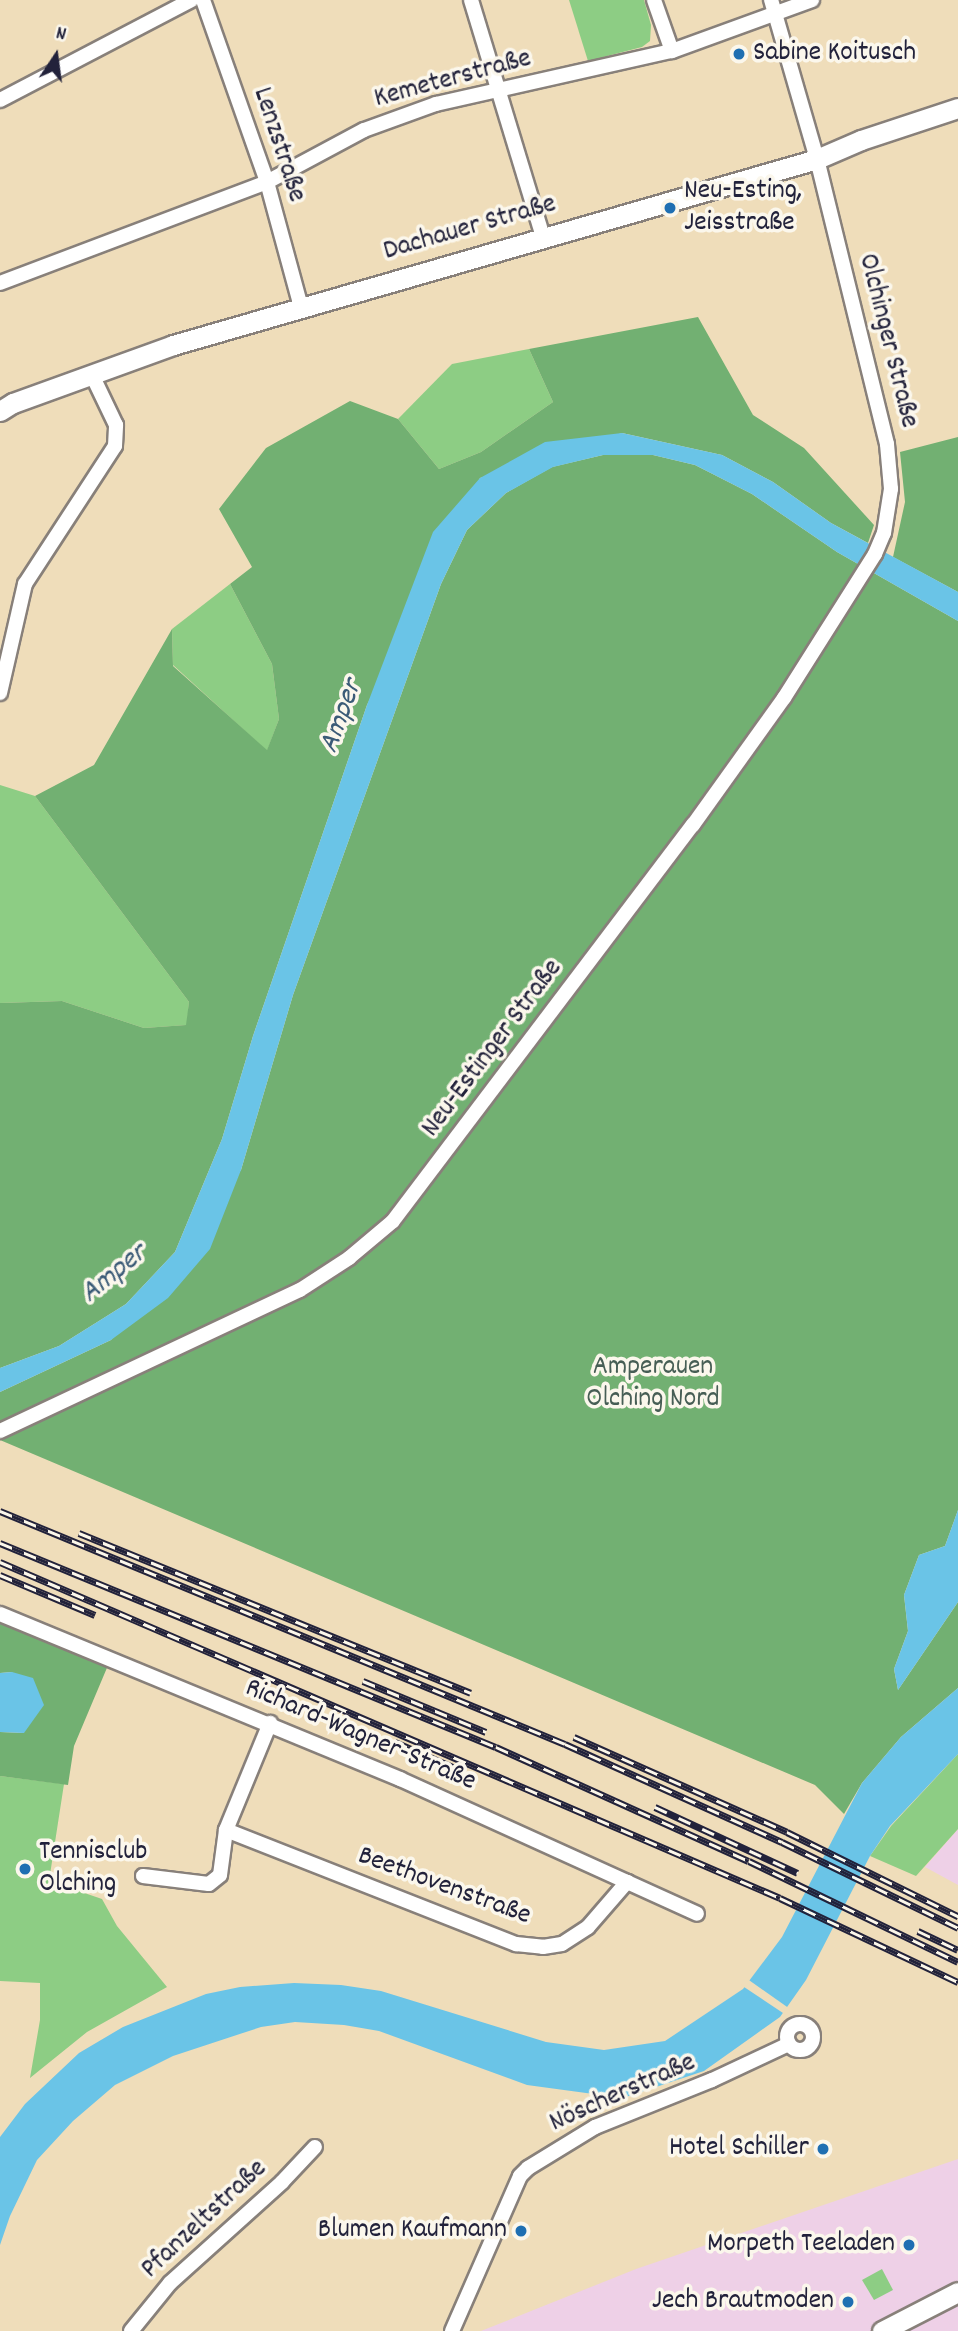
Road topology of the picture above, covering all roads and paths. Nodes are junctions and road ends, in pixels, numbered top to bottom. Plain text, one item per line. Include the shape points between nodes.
1 (191, 0) edge
2 (203, 0) edge
3 (471, 0) edge
4 (654, 0) edge
5 (771, 0) edge
6 (812, 0) edge
7 (775, 15) junction
8 (672, 51) junction
9 (501, 90) junction
10 (0, 100) edge
11 (958, 108) edge
12 (817, 159) junction
13 (267, 182) junction
14 (543, 237) junction
15 (0, 283) edge
16 (302, 307) junction
17 (92, 374) junction
18 (0, 411) edge
19 (883, 537) joint
20 (0, 693) edge
21 (0, 1431) edge
22 (0, 1614) edge
23 (270, 1723) junction
24 (226, 1830) junction
25 (143, 1876) dead end
26 (627, 1882) junction
27 (696, 1914) dead end
28 (789, 2044) dead end
29 (315, 2147) dead end
30 (958, 2292) edge
31 (131, 2331) edge
32 (452, 2331) edge
33 (882, 2331) edge

1 - 10 street
2 - 13 street, Lenzstraße
3 - 9 street
4 - 8 street
5 - 7 street, Olchinger Straße
6 - 7 street, Kemeterstraße
7 - 8 street, Kemeterstraße
7 - 12 street, Olchinger Straße
8 - 9 street, Kemeterstraße
9 - 13 street, Kemeterstraße via 436,104 364,130
9 - 14 street
11 - 12 street, Dachauer Straße
12 - 14 street, Dachauer Straße
12 - 19 street, Olchinger Straße via 887,444 891,489
13 - 15 street, Kemeterstraße
13 - 16 street, Lenzstraße
14 - 16 street, Dachauer Straße
16 - 17 street, Dachauer Straße
17 - 18 street, Dachauer Straße
17 - 20 street via 116,425 115,446 25,584
19 - 21 street, Neu-Estinger Straße via 784,698 393,1221 300,1290
22 - 23 street, Richard-Wagner-Straße
23 - 24 street
23 - 26 street, Richard-Wagner-Straße
24 - 25 street via 220,1875 209,1884
24 - 26 street, Beethovenstraße via 516,1944 562,1944 588,1927
26 - 27 street, Richard-Wagner-Straße
28 - 32 street, Nöscherstraße via 594,2127 528,2168 520,2176
29 - 31 street, Pfanzeltstraße via 170,2283
30 - 33 street

